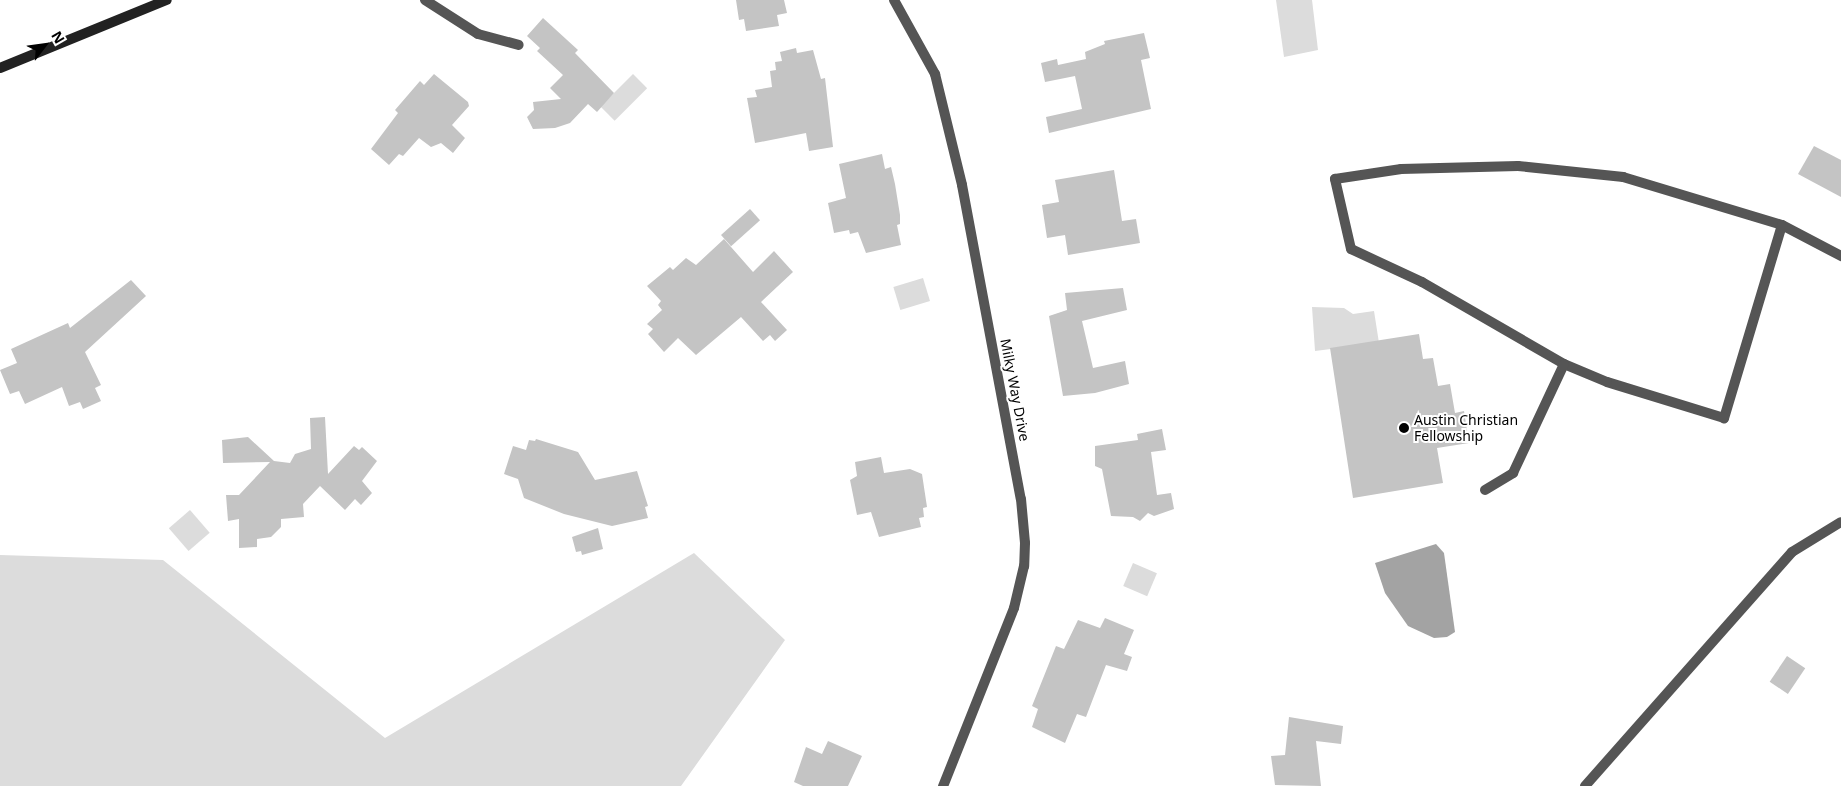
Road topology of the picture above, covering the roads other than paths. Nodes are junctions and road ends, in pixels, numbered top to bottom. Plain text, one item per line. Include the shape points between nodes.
1 (167, 0) edge
2 (425, 0) edge
3 (894, 0) edge
4 (519, 45) dead end
5 (0, 68) edge
6 (1782, 225) junction
7 (1841, 256) edge
8 (1564, 364) junction
9 (1485, 490) dead end
10 (1841, 522) edge
11 (943, 786) edge
12 (1585, 786) edge

1 - 5 street
2 - 4 street via 478,34
3 - 11 street, Milky Way Drive via 935,74 962,185 1021,499 1025,543 1024,566 1014,608
6 - 7 street
6 - 8 street via 1724,418 1607,382
6 - 8 street via 1623,177 1579,171 1518,166 1401,169 1335,179 1351,249 1422,282
8 - 9 street via 1513,472
10 - 12 street via 1792,552

